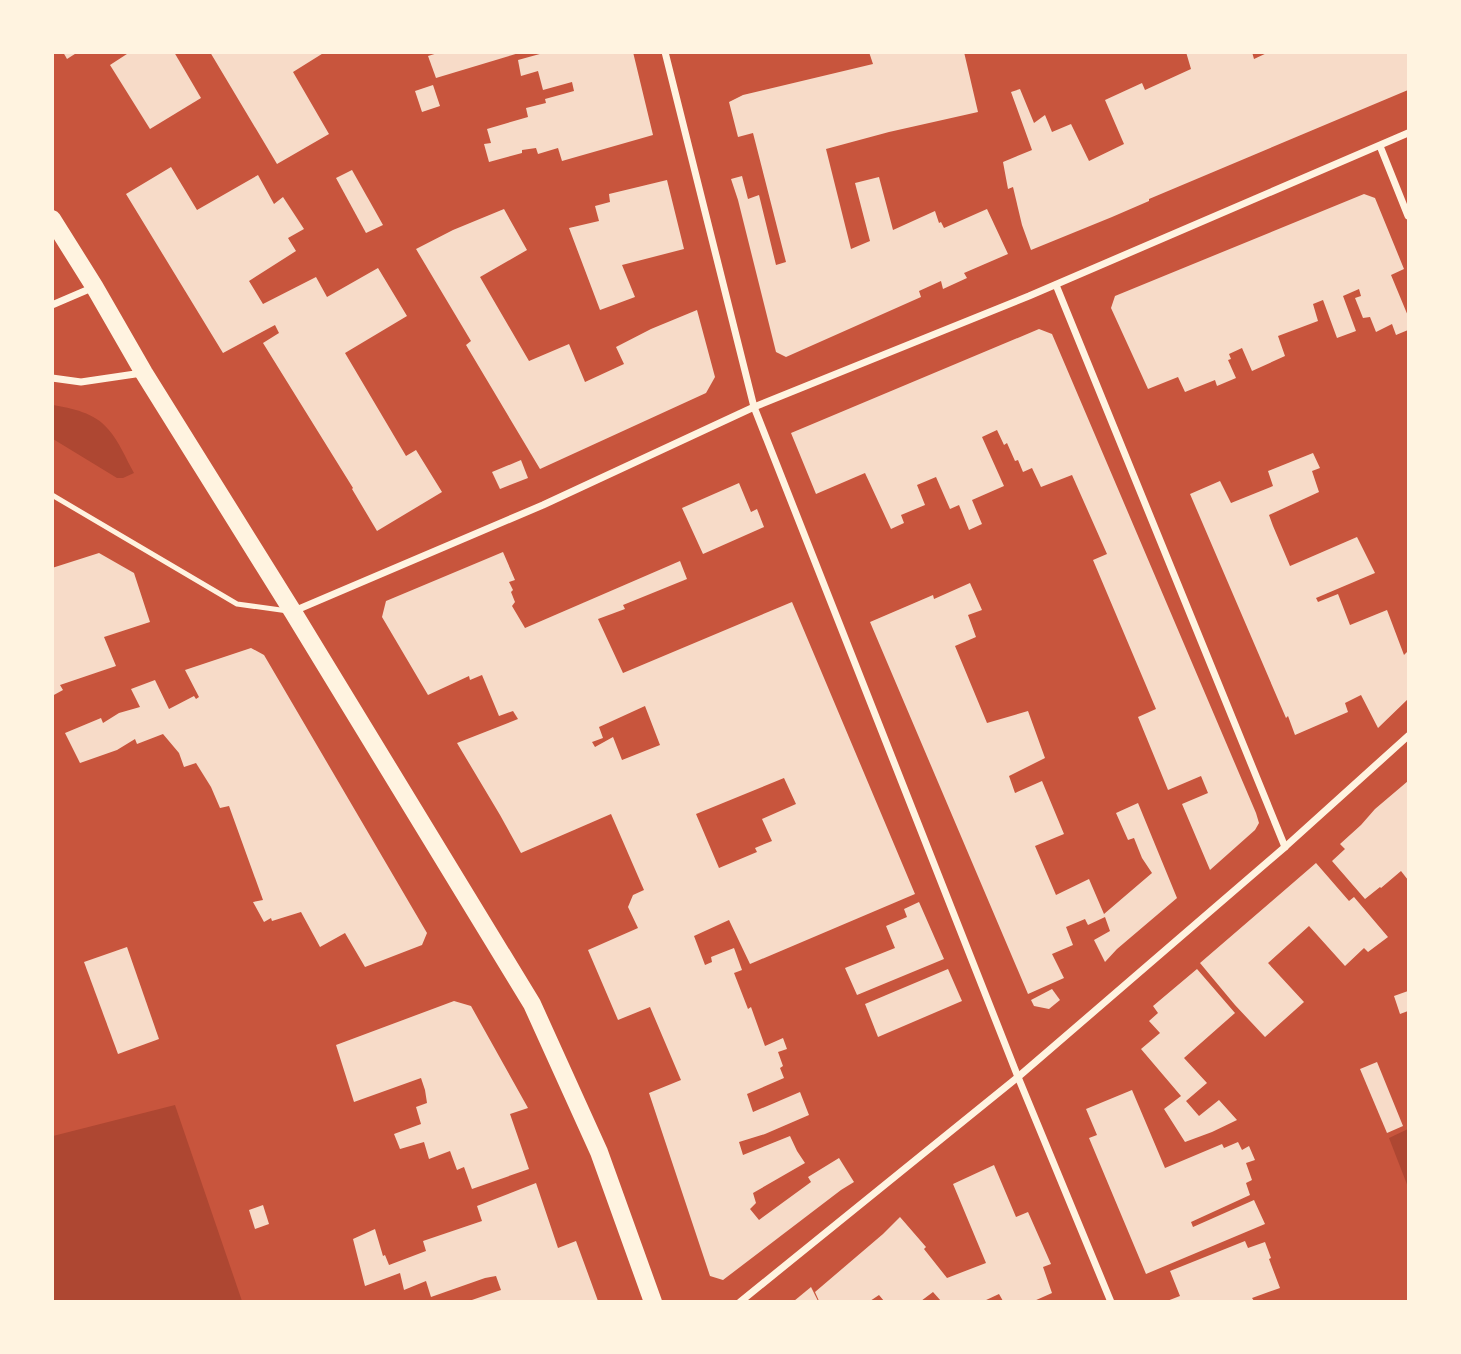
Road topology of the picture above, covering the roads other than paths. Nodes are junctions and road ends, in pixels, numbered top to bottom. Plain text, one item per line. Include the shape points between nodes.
1 (665, 52) edge
2 (1409, 133) edge
3 (1380, 146) junction
4 (1409, 216) edge
5 (52, 219) edge
6 (1056, 285) junction
7 (94, 286) junction
8 (52, 305) edge
9 (144, 373) junction
10 (52, 378) edge
11 (754, 407) junction
12 (52, 495) edge
13 (293, 612) junction
14 (1409, 736) edge
15 (1285, 848) junction
16 (1018, 1077) junction
17 (653, 1301) edge
18 (740, 1301) edge
19 (1111, 1301) edge

1 - 11 street
2 - 3 street
3 - 4 street
3 - 6 street
5 - 7 main road
6 - 11 street
6 - 15 street
7 - 8 street
7 - 9 main road
9 - 10 street via 81,382
9 - 13 main road
11 - 13 street via 543,505
11 - 16 street
12 - 13 lane via 237,604
13 - 17 main road via 532,1004 599,1152
14 - 15 street
15 - 16 street
16 - 18 street
16 - 19 street

